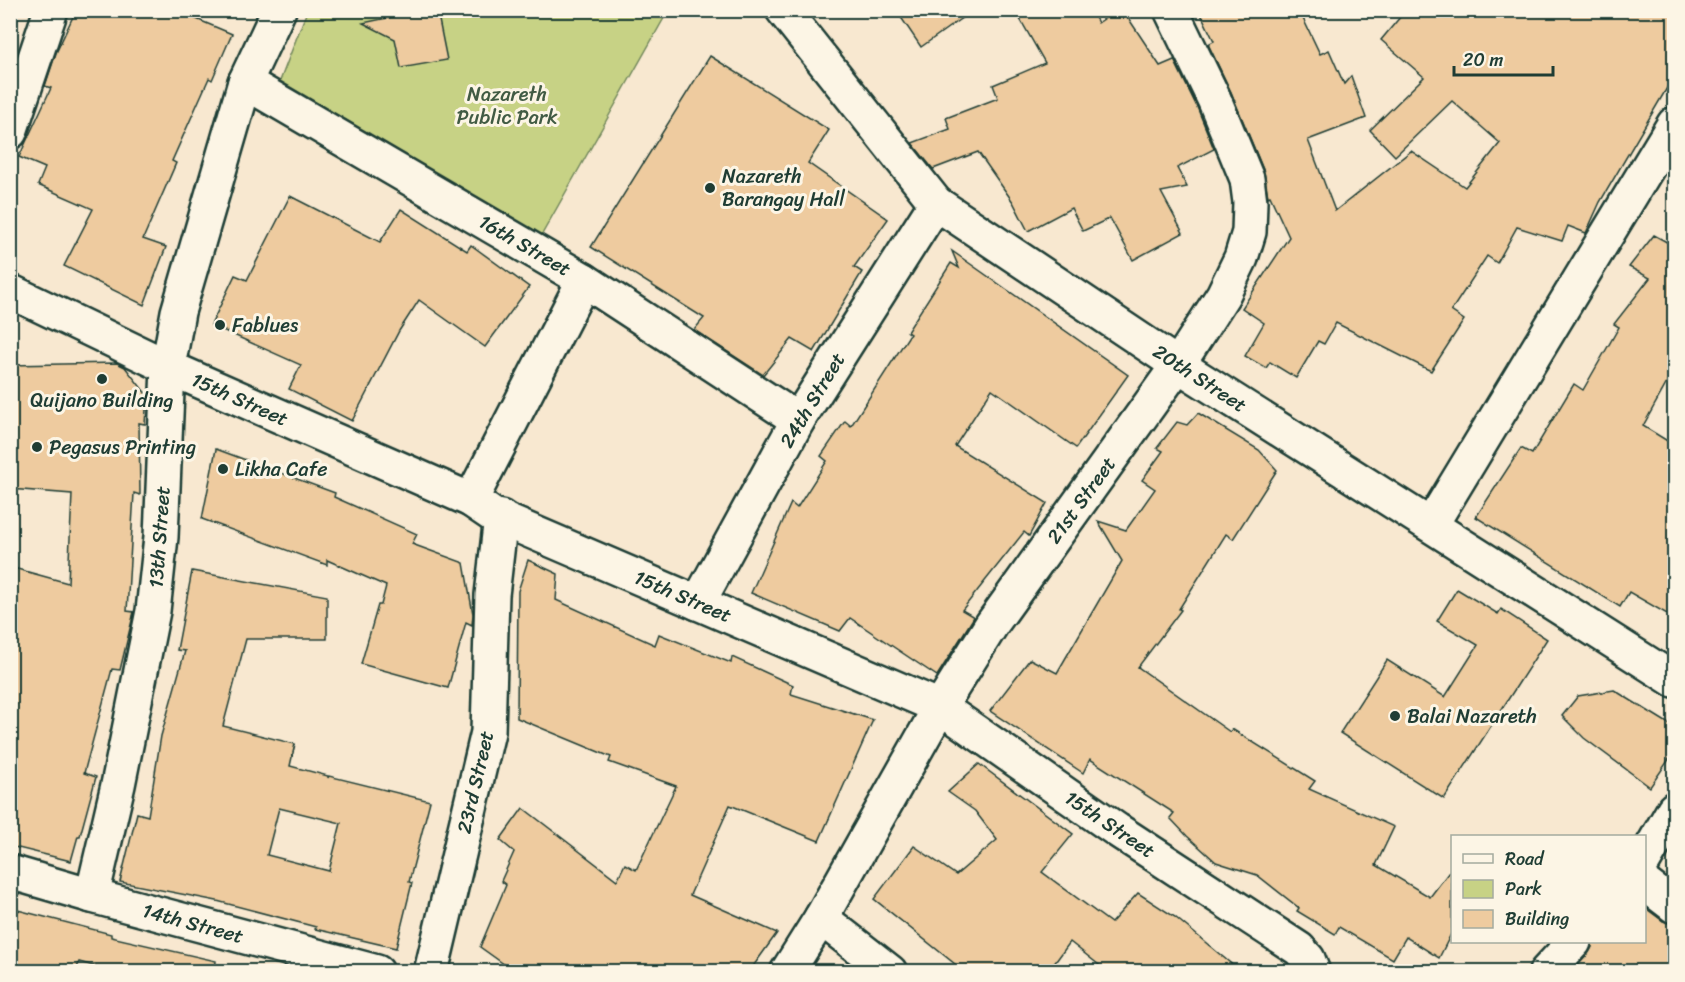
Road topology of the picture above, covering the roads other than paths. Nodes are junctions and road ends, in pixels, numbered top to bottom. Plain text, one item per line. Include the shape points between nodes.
1 (51, 10) edge
2 (279, 10) edge
3 (783, 10) edge
4 (1171, 10) edge
5 (245, 82) junction
6 (1674, 124) edge
7 (10, 132) edge
8 (936, 203) junction
9 (584, 280) junction
10 (10, 291) edge
11 (1178, 365) junction
12 (168, 367) junction
13 (798, 420) junction
14 (471, 500) junction
15 (501, 518) junction
16 (1431, 525) junction
17 (698, 603) junction
18 (1674, 680) edge
19 (940, 707) junction
20 (1674, 809) edge
21 (1646, 858) edge
22 (10, 872) edge
23 (1646, 885) edge
24 (92, 896) junction
25 (1674, 906) edge
26 (821, 918) junction
27 (1573, 943) edge
28 (377, 972) edge
29 (431, 972) edge
30 (787, 972) edge
31 (890, 972) edge
32 (1313, 972) edge
33 (1546, 972) edge

1 - 7 street
2 - 5 street, 13th Street
3 - 8 street, 20th Street
4 - 11 street, 21st Street via 1247,179 1250,202 1249,232 1241,258 1223,295
5 - 9 street, 16th Street
5 - 12 street, 13th Street via 178,312
6 - 16 street
8 - 11 street, 20th Street
8 - 13 street, 24th Street
9 - 13 street, 16th Street
9 - 14 street
10 - 12 street, 15th Street
11 - 16 street, 20th Street
11 - 19 street, 21st Street via 992,624
12 - 14 street, 15th Street
12 - 24 street, 13th Street via 161,537 153,611
13 - 17 street, 24th Street
14 - 15 street, 15th Street
15 - 17 street, 15th Street
15 - 29 street, 23rd Street via 492,595 488,732
16 - 18 street, 20th Street
17 - 19 street, 15th Street
19 - 26 street, 21st Street
19 - 32 street, 15th Street via 1117,830 1299,949
20 - 21 street
22 - 24 street, 14th Street
23 - 25 street
24 - 28 street, 14th Street
26 - 30 street, 21st Street
26 - 31 street
27 - 33 street

